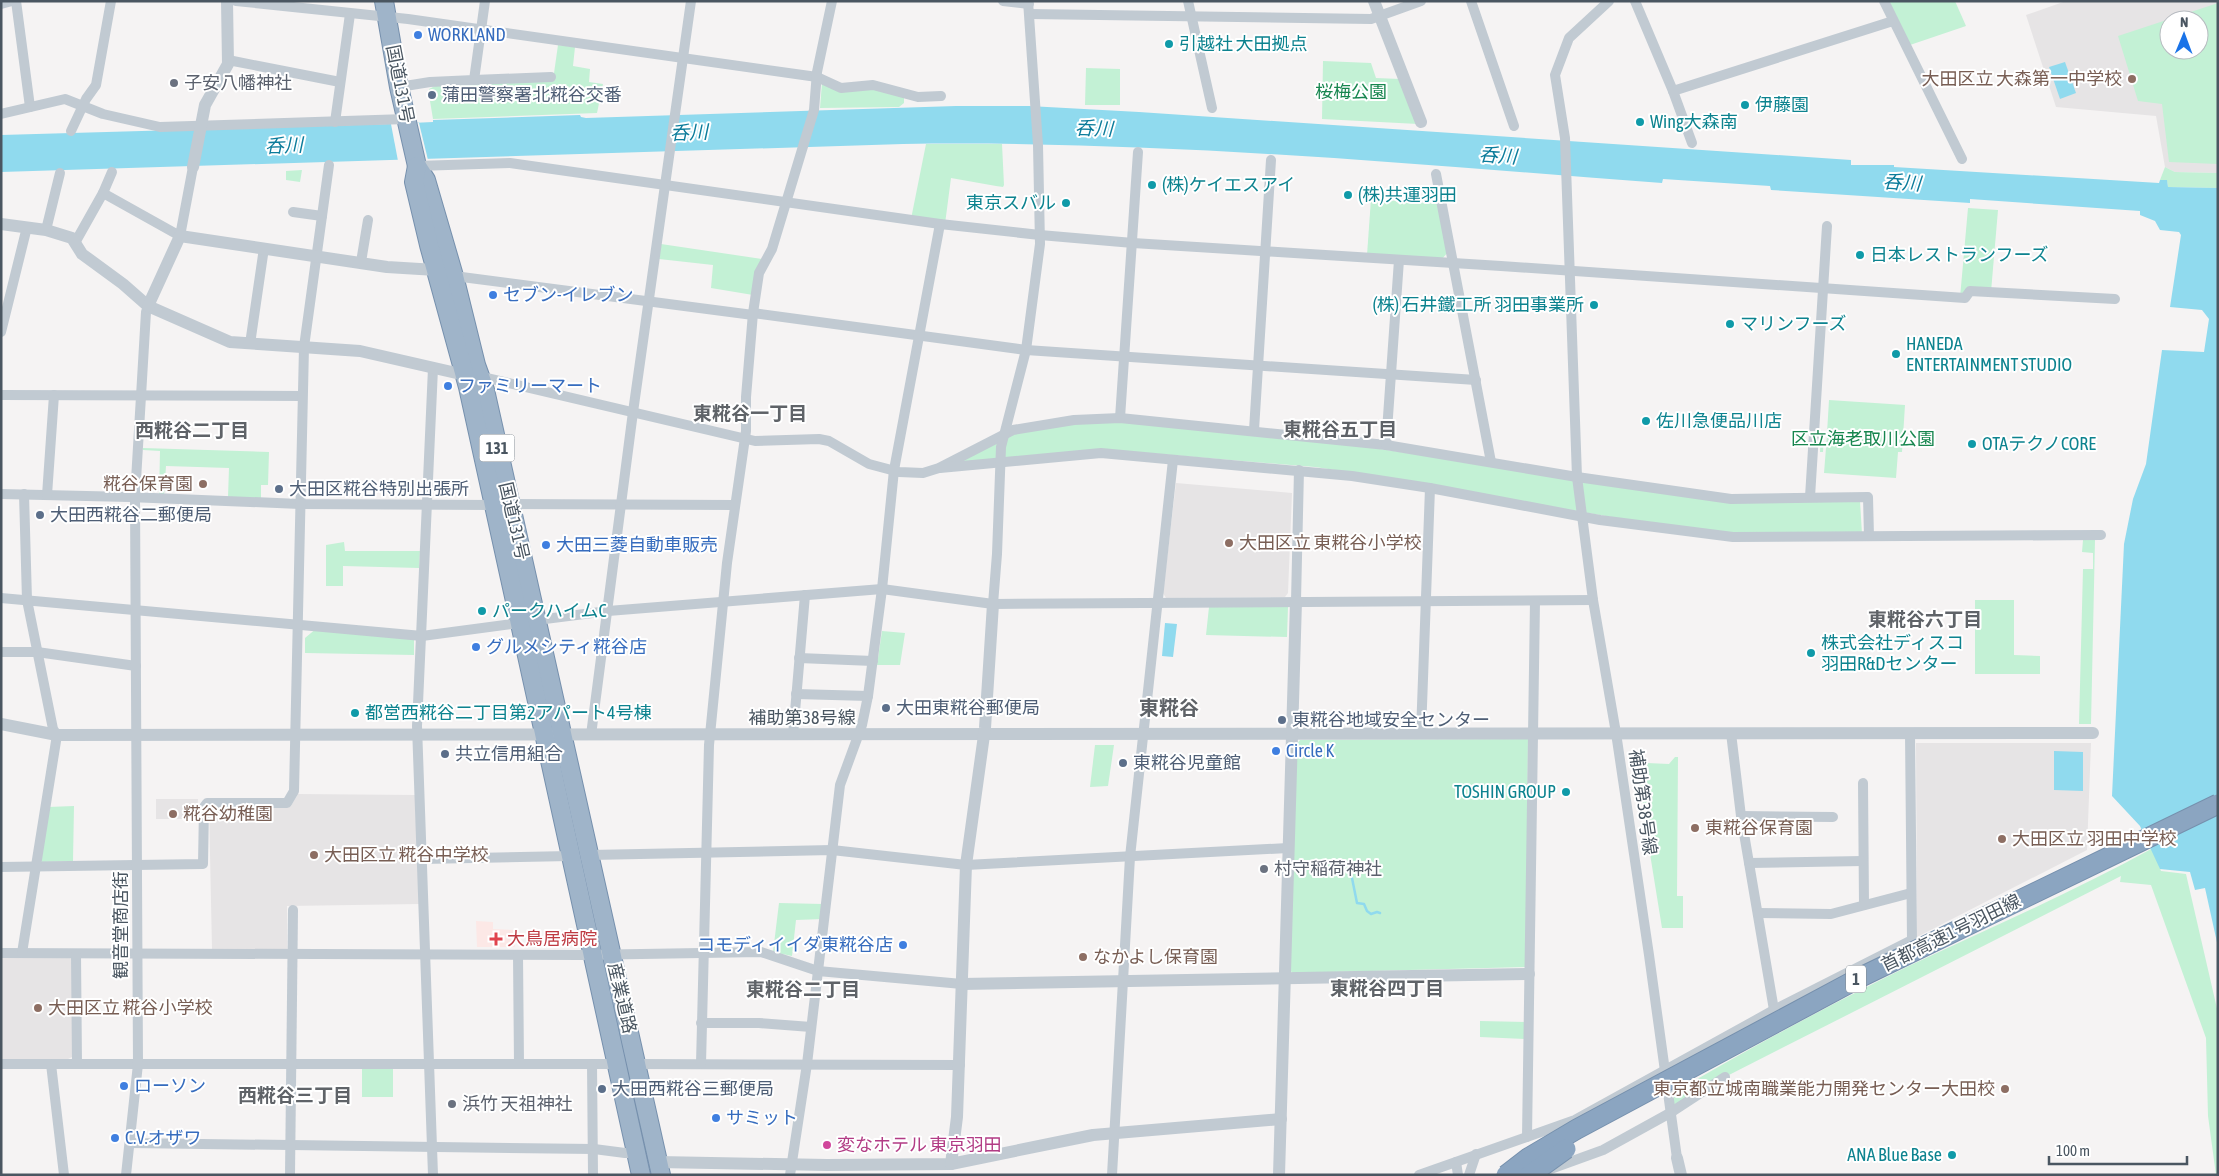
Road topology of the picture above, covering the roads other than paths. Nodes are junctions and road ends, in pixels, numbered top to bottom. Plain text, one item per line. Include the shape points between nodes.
1 (12, 1) edge
2 (16, 1) edge
3 (111, 1) edge
4 (227, 1) edge
5 (236, 1) edge
6 (485, 1) edge
7 (691, 1) edge
8 (832, 1) edge
9 (1003, 1) edge
10 (1188, 1) edge
11 (1374, 1) edge
12 (1421, 1) edge
13 (1471, 1) edge
14 (1609, 1) edge
15 (1635, 1) edge
16 (1884, 1) edge
17 (1, 4) edge
18 (1029, 6) edge
19 (386, 10) edge
20 (350, 14) junction
21 (1380, 16) junction
22 (1191, 17) junction
23 (1894, 21) junction
24 (481, 30) junction
25 (684, 58) junction
26 (228, 60) junction
27 (551, 77) dead end
28 (817, 78) junction
29 (474, 80) junction
30 (340, 82) junction
31 (399, 87) junction
32 (1673, 91) junction
33 (941, 96) dead end
34 (83, 105) junction
35 (30, 107) junction
36 (1212, 108) dead end
37 (1, 114) edge
38 (407, 121) junction
39 (335, 122) junction
40 (1421, 122) dead end
41 (1514, 126) dead end
42 (200, 128) junction
43 (71, 131) dead end
44 (1692, 143) dead end
45 (1138, 152) dead end
46 (1962, 159) dead end
47 (1270, 160) dead end
48 (416, 163) junction
49 (329, 165) dead end
50 (193, 167) joint
51 (112, 172) dead end
52 (60, 173) dead end
53 (1436, 174) dead end
54 (665, 184) junction
55 (103, 193) junction
56 (788, 201) junction
57 (293, 212) dead end
58 (322, 216) junction
59 (368, 220) dead end
60 (1, 224) edge
61 (940, 224) junction
62 (1827, 226) dead end
63 (27, 227) junction
64 (46, 230) junction
65 (1040, 235) junction
66 (180, 236) junction
67 (76, 241) junction
68 (1133, 243) junction
69 (264, 248) junction
70 (1265, 252) junction
71 (316, 256) junction
72 (1399, 260) junction
73 (361, 262) junction
74 (1454, 264) junction
75 (436, 270) junction
76 (1570, 271) junction
77 (454, 276) junction
78 (1824, 289) junction
79 (2115, 299) dead end
80 (649, 302) junction
81 (148, 306) junction
82 (753, 314) junction
83 (1, 330) edge
84 (919, 336) junction
85 (250, 344) junction
86 (304, 347) junction
87 (1026, 350) junction
88 (1124, 357) junction
89 (1259, 364) junction
90 (433, 368) junction
91 (1392, 374) junction
92 (473, 376) junction
93 (1476, 380) junction
94 (1, 395) edge
95 (54, 395) junction
96 (142, 395) junction
97 (302, 396) junction
98 (633, 412) junction
99 (1120, 418) junction
100 (1254, 430) junction
101 (1004, 434) junction
102 (744, 438) junction
103 (1386, 445) junction
104 (1173, 460) junction
105 (999, 462) junction
106 (1491, 462) junction
107 (939, 468) junction
108 (894, 470) junction
109 (1299, 470) junction
110 (1577, 477) junction
111 (1430, 488) junction
112 (1, 494) edge
113 (24, 494) junction
114 (48, 494) junction
115 (136, 497) junction
116 (1810, 497) junction
117 (300, 504) junction
118 (501, 504) junction
119 (428, 505) junction
120 (622, 505) junction
121 (735, 505) junction
122 (1582, 517) junction
123 (1869, 533) junction
124 (2101, 535) dead end
125 (882, 589) junction
126 (805, 595) junction
127 (1, 598) edge
128 (26, 600) junction
129 (1593, 600) junction
130 (1296, 601) junction
131 (1426, 601) junction
132 (1536, 601) junction
133 (723, 602) junction
134 (1159, 602) junction
135 (993, 604) junction
136 (136, 610) junction
137 (608, 611) junction
138 (537, 620) junction
139 (520, 623) junction
140 (296, 624) junction
141 (422, 636) junction
142 (1, 652) edge
143 (36, 652) junction
144 (800, 658) junction
145 (873, 661) junction
146 (136, 666) junction
147 (796, 694) junction
148 (868, 696) junction
149 (1, 724) edge
150 (1421, 733) junction
151 (1534, 733) junction
152 (1616, 733) junction
153 (1731, 733) junction
154 (1910, 733) junction
155 (2093, 733) dead end
156 (543, 734) junction
157 (563, 734) junction
158 (1292, 734) junction
159 (57, 735) junction
160 (136, 735) junction
161 (418, 735) junction
162 (591, 735) junction
163 (792, 735) junction
164 (858, 735) junction
165 (1144, 735) junction
166 (294, 736) junction
167 (710, 736) junction
168 (984, 736) junction
169 (1863, 783) dead end
170 (2218, 804) edge
171 (1741, 816) junction
172 (1832, 817) dead end
173 (2218, 818) edge
174 (1288, 848) junction
175 (832, 850) junction
176 (705, 854) junction
177 (590, 855) junction
178 (570, 856) junction
179 (1130, 857) junction
180 (422, 860) junction
181 (1864, 861) junction
182 (1749, 863) junction
183 (136, 865) junction
184 (966, 865) junction
185 (36, 866) junction
186 (1, 867) edge
187 (1911, 893) junction
188 (1864, 905) junction
189 (293, 910) dead end
190 (1758, 913) junction
191 (1, 953) edge
192 (22, 953) junction
193 (76, 954) junction
194 (137, 954) junction
195 (703, 954) junction
196 (292, 955) junction
197 (425, 955) junction
198 (518, 955) junction
199 (592, 955) junction
200 (612, 955) junction
201 (818, 970) junction
202 (1529, 974) junction
203 (1284, 978) junction
204 (1123, 981) junction
205 (962, 984) junction
206 (1774, 1010) junction
207 (701, 1023) junction
208 (811, 1027) junction
209 (1, 1064) edge
210 (51, 1064) junction
211 (77, 1064) junction
212 (138, 1064) junction
213 (291, 1064) junction
214 (429, 1064) junction
215 (518, 1064) junction
216 (592, 1064) junction
217 (616, 1064) junction
218 (637, 1064) junction
219 (701, 1064) junction
220 (807, 1064) junction
221 (960, 1064) junction
222 (1666, 1072) junction
223 (1725, 1077) dead end
224 (1670, 1113) junction
225 (1281, 1120) junction
226 (1115, 1132) junction
227 (1527, 1137) junction
228 (130, 1143) junction
229 (290, 1146) junction
230 (432, 1148) junction
231 (592, 1149) junction
232 (636, 1153) junction
233 (1476, 1154) junction
234 (1677, 1158) joint
235 (1456, 1162) junction
236 (1571, 1163) junction
237 (660, 1168) edge
238 (791, 1169) edge
239 (950, 1169) edge
240 (64, 1175) edge
241 (126, 1175) edge
242 (290, 1175) edge
243 (433, 1175) edge
244 (593, 1175) edge
245 (641, 1175) edge
246 (1112, 1175) edge
247 (1279, 1175) edge
248 (1419, 1175) edge
249 (1458, 1175) edge
250 (1468, 1175) edge
251 (1506, 1175) edge
252 (1531, 1175) edge
253 (1570, 1175) edge
254 (1682, 1175) edge

1 - 17 street
2 - 35 street
3 - 34 street via 96,85
4 - 26 street
5 - 20 street
6 - 24 street
7 - 25 street
8 - 28 street
9 - 18 street
10 - 22 street
11 - 21 street
12 - 21 street
13 - 41 street
14 - 76 street via 1570,36 1556,72 1565,138
15 - 32 street
16 - 23 street
18 - 22 street
18 - 65 street
19 - 20 street
19 - 24 street
19 - 31 highway, 国道131号 / 131
20 - 30 street
21 - 22 street via 1363,19
21 - 40 street
22 - 36 street
23 - 32 street
23 - 46 street
24 - 25 street
24 - 29 street
25 - 28 street
25 - 54 street
26 - 30 street
26 - 42 street via 206,106
27 - 29 street
28 - 33 street via 841,88 873,85 918,97
28 - 56 street via 814,110
29 - 31 street
30 - 39 street
31 - 38 highway, 国道131号 / 131
32 - 44 street
34 - 35 street via 65,99
34 - 42 street via 103,114 160,126
34 - 43 street
35 - 37 street
38 - 39 street
38 - 48 highway, 国道131号 / 131
39 - 42 street
42 - 50 street
45 - 68 street
47 - 70 street
48 - 54 street via 510,163
48 - 75 highway, 国道131号 / 131 via 414,182
48 - 77 highway, 国道131号 / 131 via 426,180
49 - 58 street
50 - 66 street
51 - 55 street
52 - 64 street
53 - 74 street
54 - 56 street
54 - 80 street
55 - 66 street
55 - 67 street
56 - 61 street
56 - 82 street via 760,273
57 - 58 street
58 - 71 street
59 - 73 street
60 - 63 street
61 - 65 street
61 - 84 street
62 - 78 street
63 - 64 street
63 - 83 street
64 - 67 street
65 - 68 street
65 - 87 street
66 - 69 street
66 - 81 street
67 - 81 street via 82,254
68 - 70 street
68 - 88 street
69 - 71 street
69 - 85 street
70 - 72 street
70 - 89 street
71 - 73 street
71 - 86 street
72 - 74 street
72 - 91 street
73 - 75 street
74 - 76 street
74 - 93 street
75 - 92 highway, 国道131号 / 131
76 - 78 street
76 - 110 street
77 - 80 street
77 - 92 highway, 国道131号 / 131
78 - 79 street via 1965,298 1970,291
78 - 116 street
80 - 82 street
80 - 98 street
81 - 85 street via 230,342
81 - 96 street, 観音堂商店街
82 - 84 street
82 - 102 street
84 - 87 street
84 - 108 street
85 - 86 street
86 - 90 street via 360,351
86 - 97 street
87 - 88 street
87 - 101 street
88 - 89 street
88 - 99 street
89 - 91 street
89 - 100 street
90 - 92 street
90 - 119 street
91 - 93 street
91 - 103 street
92 - 98 street
92 - 118 highway, 国道131号 / 131
93 - 106 street
94 - 95 street
95 - 96 street
95 - 114 street
96 - 97 street
96 - 115 street, 観音堂商店街
97 - 117 street
98 - 102 street
98 - 120 street
99 - 100 street
99 - 101 street via 1074,420
100 - 103 street
101 - 105 street
101 - 107 street
102 - 108 street via 756,441 829,441 869,464
102 - 121 street
103 - 106 street
104 - 105 street via 1101,454
104 - 109 street
104 - 134 street
105 - 107 street
105 - 135 street
106 - 110 street
107 - 108 street via 923,473
108 - 125 street
109 - 111 street
109 - 130 street
110 - 116 street via 1731,499
110 - 122 street
111 - 122 street
111 - 131 street
112 - 113 street
113 - 114 street
113 - 128 street
114 - 115 street
115 - 117 street
115 - 136 street, 観音堂商店街
116 - 123 street via 1868,497
117 - 119 street
117 - 140 street
118 - 119 street
118 - 120 street
118 - 138 highway, 国道131号 / 131
118 - 139 highway, 国道131号 / 131
119 - 141 street
120 - 121 street
120 - 137 street
121 - 133 street
122 - 123 street via 1733,537 1827,538
122 - 129 street
123 - 124 street
125 - 126 street
125 - 135 street
125 - 145 street
126 - 133 street
126 - 144 street
127 - 128 street
128 - 136 street
128 - 143 street
129 - 132 street
129 - 152 street
130 - 131 street
130 - 134 street
130 - 158 street
131 - 132 street
131 - 150 street
132 - 151 street
133 - 137 street
133 - 167 street
134 - 135 street
134 - 165 street
135 - 168 street
136 - 140 street
136 - 146 street, 観音堂商店街
137 - 138 street
137 - 162 street
138 - 157 highway, 国道131号 / 131
139 - 141 street
139 - 156 highway, 国道131号 / 131
140 - 141 street
140 - 166 street
141 - 161 street
142 - 143 street
143 - 146 street
143 - 159 street
144 - 145 street
144 - 147 street
145 - 148 street
146 - 160 street, 観音堂商店街
147 - 148 street
147 - 163 street
148 - 164 street
149 - 159 street, 補助第38号線
150 - 151 street, 補助第38号線
150 - 158 street, 補助第38号線
151 - 152 street, 補助第38号線
151 - 202 street
152 - 153 street
152 - 222 street, 補助第38号線
153 - 154 street
153 - 171 street
154 - 155 street
154 - 187 street
156 - 157 street, 補助第38号線
156 - 161 street, 補助第38号線
156 - 178 highway, 産業道路 / 131
157 - 162 street, 補助第38号線
157 - 177 highway, 産業道路 / 131
158 - 165 street, 補助第38号線
158 - 174 street
159 - 160 street, 補助第38号線
159 - 185 street
160 - 166 street, 補助第38号線
160 - 183 street, 観音堂商店街
161 - 166 street, 補助第38号線
161 - 180 street
162 - 167 street, 補助第38号線
163 - 164 street, 補助第38号線
163 - 167 street, 補助第38号線
164 - 168 street, 補助第38号線
164 - 175 street via 840,785
165 - 168 street, 補助第38号線
165 - 179 street
166 - 183 street via 294,791 287,803 208,803 204,807 203,864
167 - 176 street
168 - 184 street
169 - 181 street
170 - 251 highway, 首都高速1号羽田線 / 1, bridge via 1860,977 1577,1129
171 - 172 street
171 - 182 street
173 - 252 highway, 首都高速1号羽田線 / 1, bridge via 1910,966 1783,1031 1555,1156
174 - 179 street
174 - 203 street
175 - 176 street
175 - 184 street
175 - 201 street
176 - 177 street
176 - 195 street
177 - 200 highway, 産業道路 / 131
178 - 180 street
178 - 199 highway, 産業道路 / 131
179 - 184 street
179 - 204 street
180 - 197 street
181 - 182 street
181 - 188 street
182 - 190 street
183 - 185 street
183 - 194 street, 観音堂商店街
184 - 205 street
185 - 186 street
185 - 192 street
187 - 188 street
187 - 206 street via 1912,940
188 - 190 street via 1831,914
189 - 196 street
190 - 206 street
191 - 192 street
192 - 193 street
193 - 194 street
193 - 211 street
194 - 196 street
194 - 212 street, 観音堂商店街
195 - 200 street
195 - 201 street via 761,952
195 - 207 street
196 - 197 street
196 - 213 street
197 - 198 street
197 - 214 street
198 - 199 street
198 - 215 street
199 - 200 street
199 - 217 highway, 産業道路 / 131
200 - 218 highway, 産業道路 / 131
201 - 205 street
201 - 208 street
202 - 203 street
202 - 227 street
203 - 204 street
203 - 225 street
204 - 205 street
204 - 226 street
205 - 221 street
206 - 222 street
207 - 208 street
207 - 219 street
208 - 220 street
209 - 210 street
210 - 211 street
210 - 240 street
211 - 212 street
212 - 213 street
212 - 228 street, 観音堂商店街
213 - 214 street
213 - 229 street
214 - 215 street
214 - 230 street
215 - 216 street
216 - 217 street
216 - 231 street
217 - 232 highway, 産業道路 / 131
218 - 219 street
218 - 237 highway, 産業道路 / 131
219 - 220 street
220 - 221 street
220 - 238 street
221 - 239 street
222 - 224 street, 補助第38号線
222 - 227 street via 1575,1120
223 - 224 street
224 - 234 street, 補助第38号線
224 - 236 street via 1603,1150
225 - 226 street
225 - 247 street
226 - 239 street
226 - 246 street
227 - 233 street
228 - 229 street
228 - 241 street, 観音堂商店街
229 - 230 street
229 - 242 street
230 - 231 street
230 - 243 street
231 - 232 street
231 - 244 street
232 - 245 highway, 産業道路 / 131
233 - 235 street
233 - 250 street
234 - 254 street, 補助第38号線
235 - 248 street
235 - 249 street
236 - 252 street
236 - 253 street
237 - 238 street
238 - 239 street

